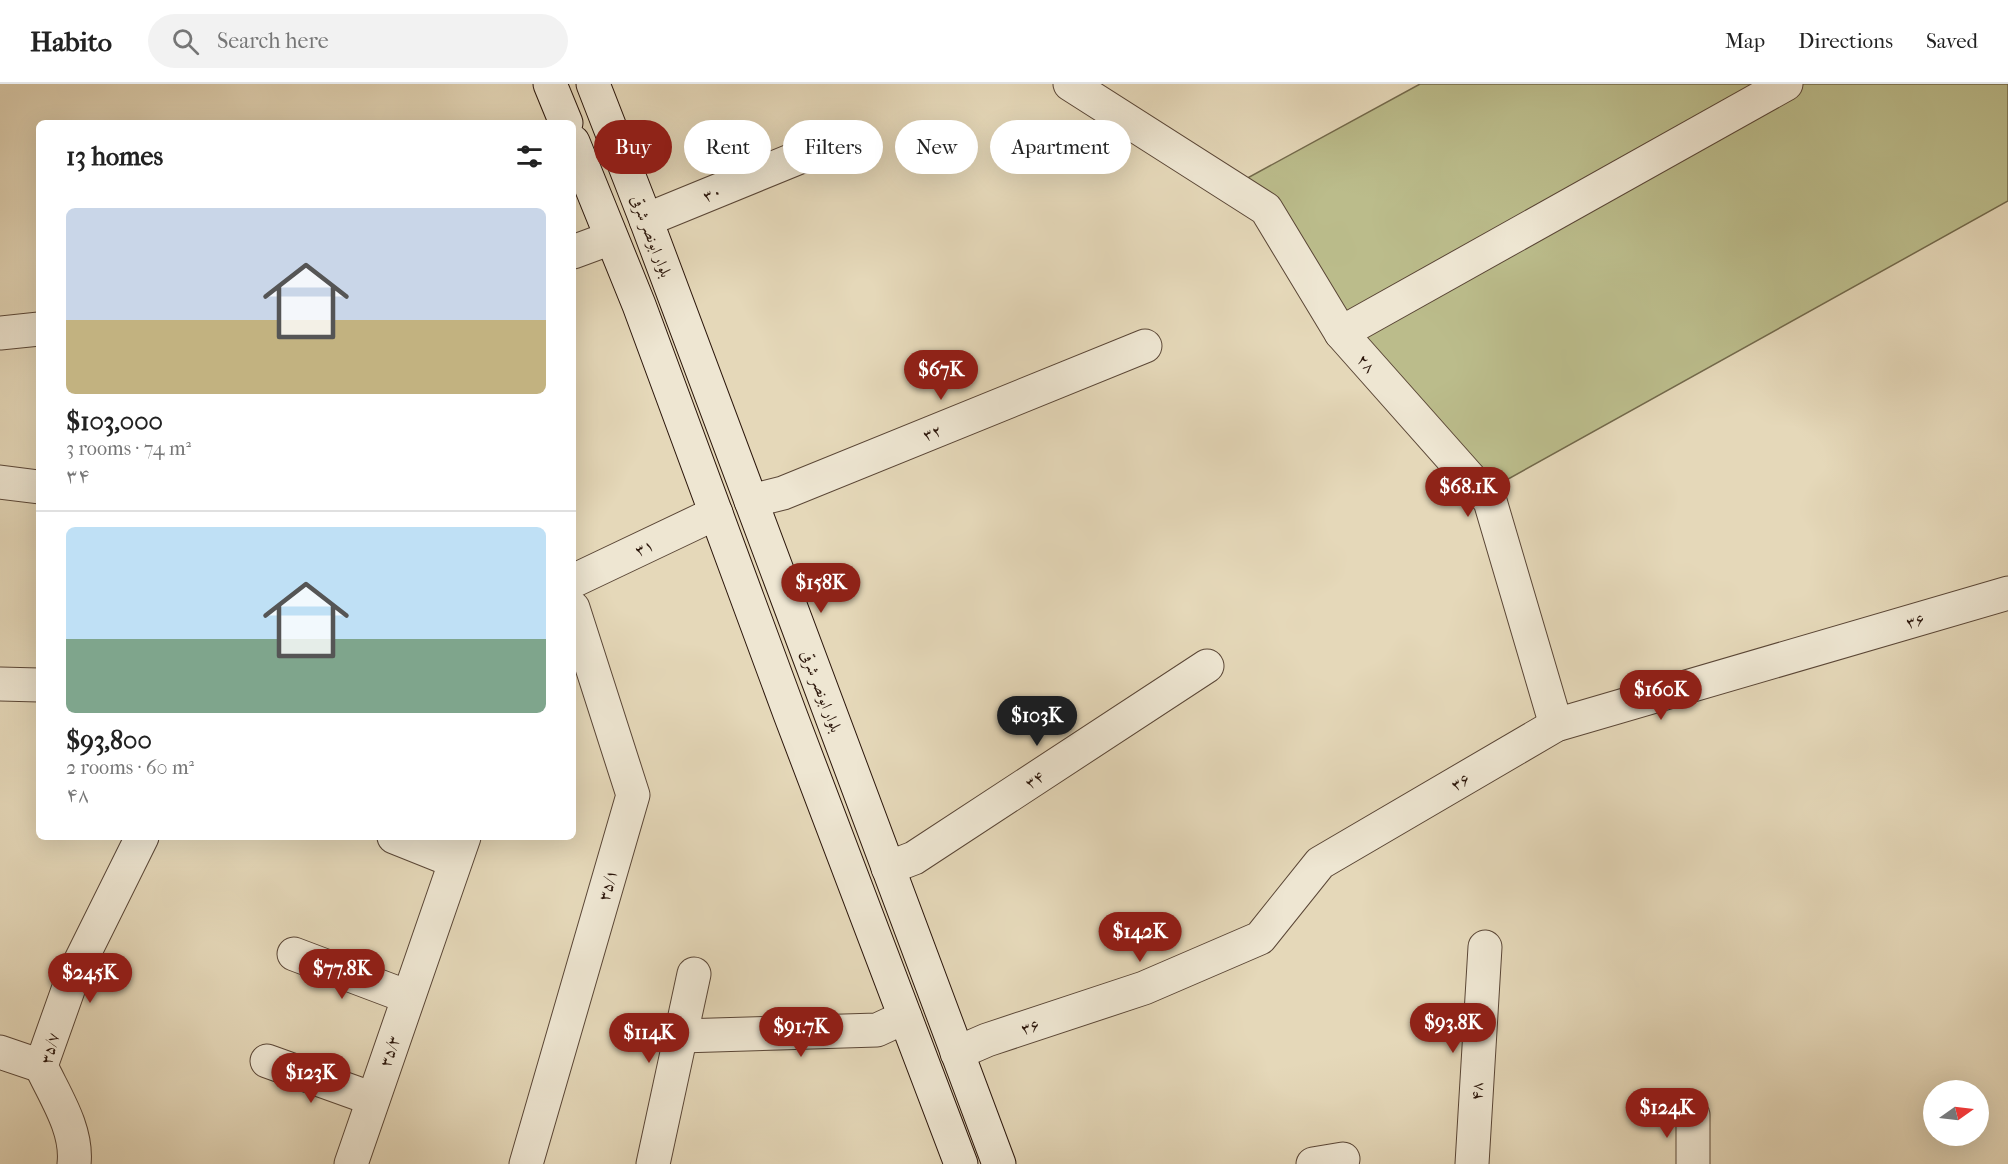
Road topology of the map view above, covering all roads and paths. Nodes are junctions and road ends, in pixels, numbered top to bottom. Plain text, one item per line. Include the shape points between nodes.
1 (550, 84) edge
2 (592, 84) edge
3 (1070, 84) edge
4 (1786, 84) edge
5 (565, 120) edge
6 (576, 150) edge
7 (783, 164) edge
8 (646, 220) junction
9 (611, 238) junction
10 (576, 251) edge
11 (36, 329) edge
12 (0, 333) edge
13 (1341, 333) junction
14 (1145, 346) dead end
15 (0, 482) edge
16 (36, 487) edge
17 (751, 501) junction
18 (716, 513) junction
19 (576, 580) edge
20 (2008, 594) edge
21 (576, 617) edge
22 (1207, 666) dead end
23 (0, 684) edge
24 (36, 685) edge
25 (1556, 724) junction
26 (141, 840) edge
27 (410, 840) edge
28 (459, 849) edge
29 (888, 868) junction
30 (1485, 947) dead end
31 (294, 954) dead end
32 (694, 974) dead end
33 (408, 997) junction
34 (905, 1017) junction
35 (681, 1036) junction
36 (0, 1052) edge
37 (957, 1053) junction
38 (267, 1061) dead end
39 (41, 1066) junction
40 (373, 1099) junction
41 (1693, 1115) dead end
42 (74, 1164) edge
43 (351, 1164) edge
44 (526, 1164) edge
45 (653, 1164) edge
46 (962, 1164) edge
47 (999, 1164) edge
48 (1472, 1164) edge
49 (1693, 1164) edge

1 - 5 street
2 - 8 street, بلوار ابونصر شرقی
3 - 13 street, ۲۸ via 1266,208
4 - 13 street
6 - 9 street
7 - 8 street, ۳۰
8 - 17 street, بلوار ابونصر شرقی
9 - 10 street
9 - 18 street
11 - 12 street
13 - 25 street, ۲۸ via 1490,501
14 - 17 street, ۳۲ via 783,493
15 - 16 street
17 - 29 street, بلوار ابونصر شرقی
18 - 19 street, ۳۱
18 - 34 street
20 - 25 street, ۳۶
21 - 44 street, ۳۵/۱ via 633,795
22 - 29 street, ۳۴ via 914,858
23 - 24 street
25 - 37 street, ۳۶ via 1320,863 1260,939 1144,988
26 - 39 street, ۳۵/۷ via 73,976
27 - 28 street
28 - 33 street, ۳۵/۳
29 - 37 street, بلوار ابونصر شرقی
30 - 48 street, ۴۸
31 - 33 street
32 - 35 street
33 - 40 street, ۳۵/۳
34 - 35 street via 877,1030
34 - 46 street
35 - 45 street
36 - 39 street
37 - 47 street, بلوار ابونصر شرقی
38 - 40 street
39 - 42 street, ۳۵/۷ via 67,1120 75,1151
40 - 43 street, ۳۵/۳
41 - 49 street

